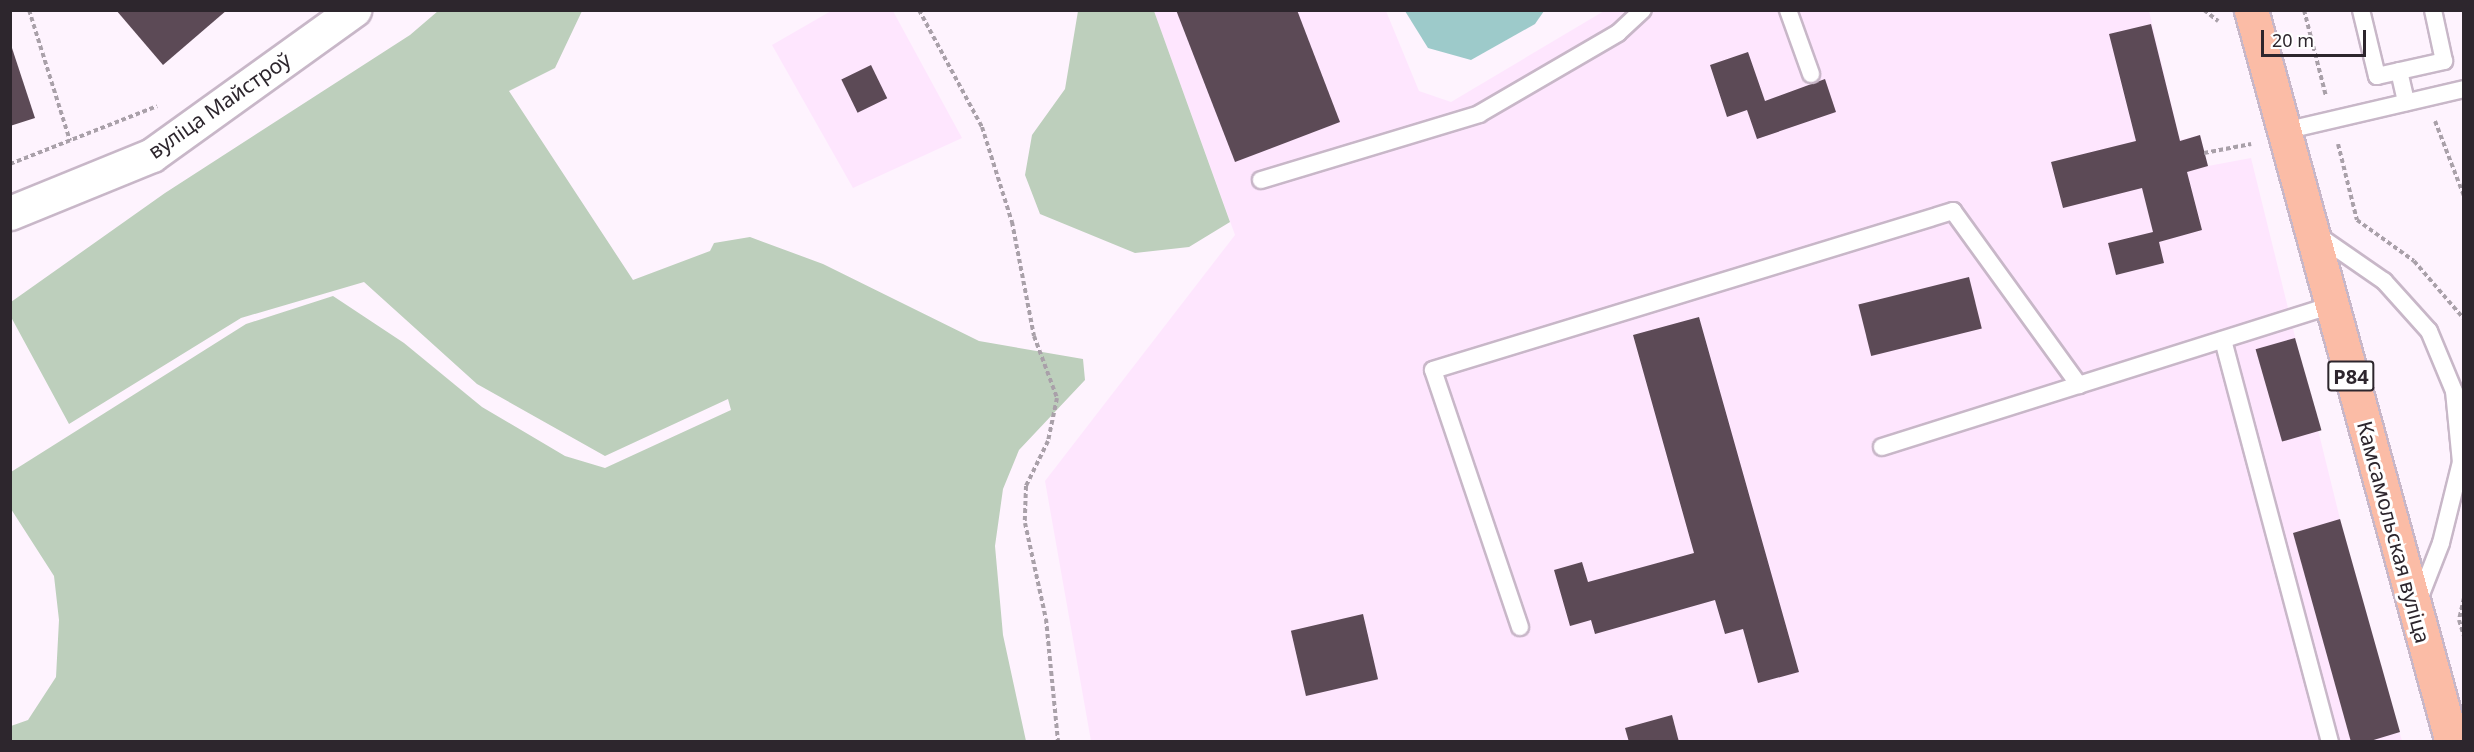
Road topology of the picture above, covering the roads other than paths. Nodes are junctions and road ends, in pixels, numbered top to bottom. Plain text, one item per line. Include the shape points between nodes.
1 (354, 10) edge
2 (1643, 10) edge
3 (1788, 10) edge
4 (2251, 10) edge
5 (2361, 10) edge
6 (2433, 10) edge
7 (2399, 71) junction
8 (1811, 74) dead end
9 (2463, 89) edge
10 (2406, 102) junction
11 (2272, 136) junction
12 (1262, 180) dead end
13 (10, 213) edge
14 (2311, 232) junction
15 (2332, 305) junction
16 (2223, 340) junction
17 (2079, 385) junction
18 (1882, 447) dead end
19 (2415, 608) junction
20 (1520, 627) dead end
21 (2330, 741) edge
22 (2452, 741) edge

1 - 13 street, вуліца Майстроў via 152,155
2 - 12 lane via 1618,33 1479,114
3 - 8 lane
4 - 11 main road, Камсамольская вуліца / Р84
5 - 7 lane via 2377,76
6 - 7 lane via 2444,61
7 - 10 lane
9 - 10 lane
10 - 11 lane
11 - 14 main road, Камсамольская вуліца / Р84
14 - 15 main road, Камсамольская вуліца / Р84
14 - 19 lane via 2384,281 2429,331 2454,391 2462,462 2441,543
15 - 16 lane
15 - 19 main road, Камсамольская вуліца / Р84
16 - 17 lane
16 - 21 lane
17 - 18 lane
17 - 20 lane via 1953,211 1433,370
19 - 22 main road, Камсамольская вуліца / Р84

